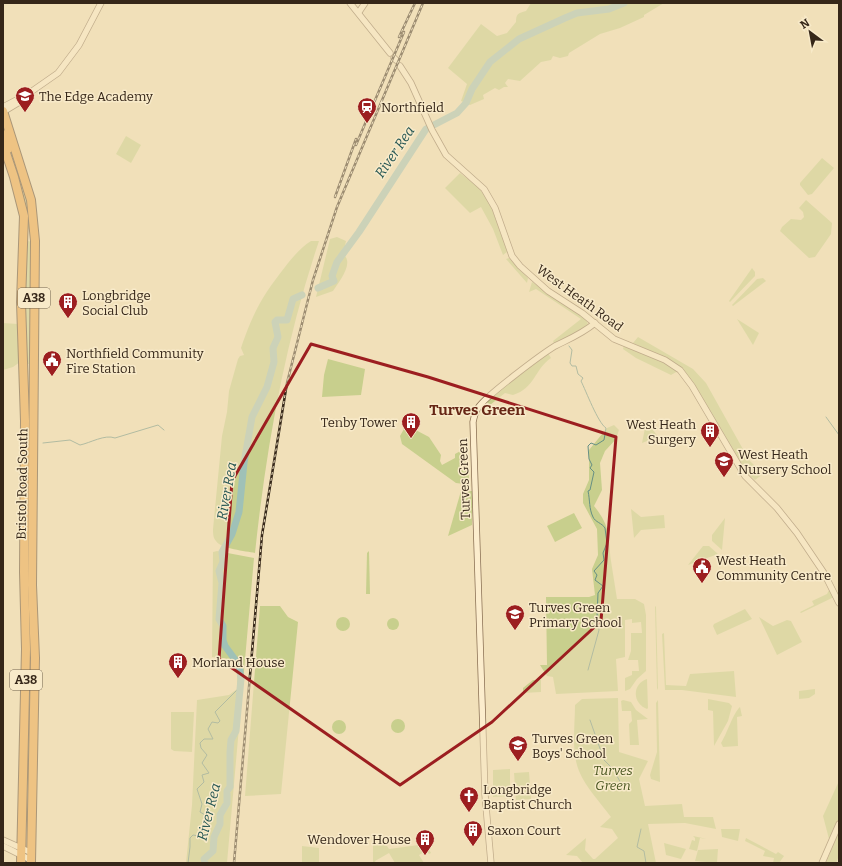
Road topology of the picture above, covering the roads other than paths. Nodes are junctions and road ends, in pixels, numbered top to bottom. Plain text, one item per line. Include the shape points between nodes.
1 (101, 3) edge
2 (350, 3) edge
3 (364, 3) edge
4 (359, 12) junction
5 (390, 53) dead end
6 (400, 66) dead end
7 (25, 96) junction
8 (3, 107) edge
9 (3, 111) edge
10 (3, 134) edge
11 (3, 144) edge
12 (14, 177) junction
13 (24, 230) junction
14 (34, 230) junction
15 (35, 241) junction
16 (23, 242) junction
17 (595, 324) junction
18 (35, 367) junction
19 (23, 368) junction
20 (33, 552) junction
21 (24, 554) junction
22 (839, 602) edge
23 (33, 788) junction
24 (23, 806) junction
25 (839, 824) edge
26 (22, 837) junction
27 (3, 840) edge
28 (9, 843) junction
29 (3, 846) edge
30 (26, 857) edge
31 (491, 863) edge
32 (822, 863) edge

1 - 7 street via 69,61 50,80
2 - 4 street
3 - 4 street
4 - 5 street
6 - 17 street, West Heath Road via 446,155 484,189 495,208 512,256 548,291
7 - 8 street
7 - 9 street
9 - 14 highway, Bristol Road South / A38 via 31,200
10 - 12 highway via 14,167
11 - 12 highway, Bristol Road South / A38
12 - 13 highway, Bristol Road South / A38 via 22,203
13 - 14 highway
13 - 16 highway, Bristol Road South / A38
14 - 15 highway, Bristol Road South / A38
15 - 16 highway via 28,239
15 - 18 highway, Bristol Road South / A38
16 - 19 highway, Bristol Road South / A38
17 - 22 street, West Heath Road via 614,339 665,360 680,370 738,465 755,488 770,501 792,528 816,561
17 - 31 street, Turves Green via 578,336 555,346 529,365 478,406 475,414 473,433 479,637 485,795
18 - 19 highway
18 - 20 highway, Bristol Road South / A38
19 - 21 highway, Bristol Road South / A38
20 - 21 highway
20 - 23 highway, Bristol Road South / A38
21 - 24 highway, Bristol Road South / A38 via 26,663
23 - 24 highway via 26,791
23 - 30 highway, Bristol Road South / A38 via 29,806
24 - 26 highway, Bristol Road South / A38
25 - 32 street
26 - 28 street via 16,842
26 - 30 highway, Bristol Road South / A38
27 - 28 street
28 - 30 street
29 - 30 street

